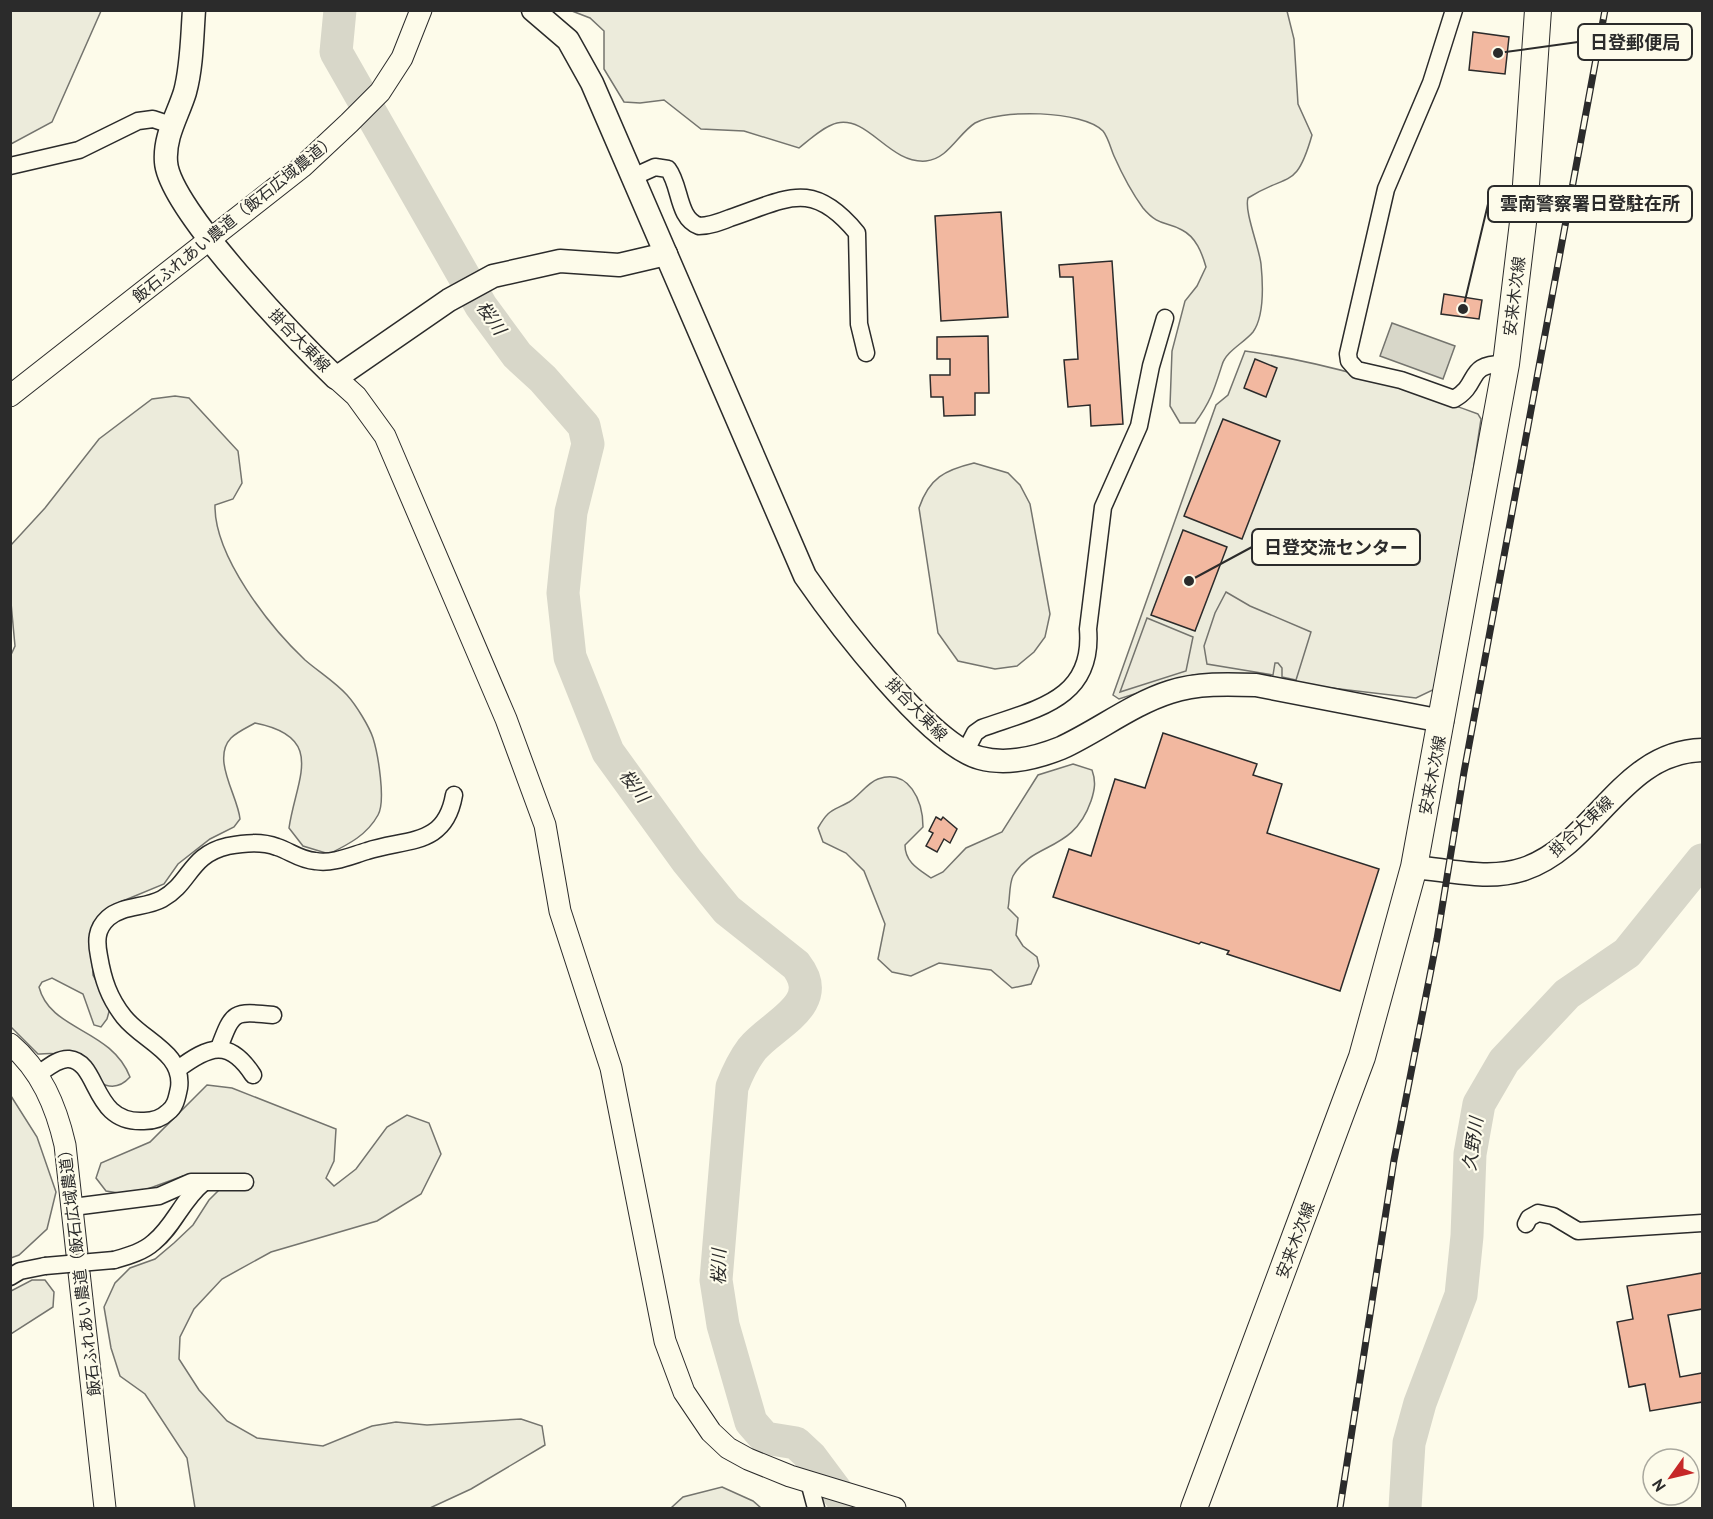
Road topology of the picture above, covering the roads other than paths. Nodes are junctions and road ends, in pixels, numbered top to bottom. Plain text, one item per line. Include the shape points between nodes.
1 (194, 10) edge
2 (422, 10) edge
3 (533, 10) edge
4 (1454, 10) edge
5 (1538, 10) edge
6 (171, 125) junction
7 (10, 166) edge
8 (633, 177) junction
9 (211, 239) junction
10 (666, 254) junction
11 (1165, 318) dead end
12 (866, 353) dead end
13 (1506, 364) junction
14 (336, 378) junction
15 (10, 396) edge
16 (1442, 721) junction
17 (1702, 750) edge
18 (965, 752) junction
19 (454, 795) dead end
20 (1414, 867) junction
21 (273, 1015) dead end
22 (10, 1044) edge
23 (219, 1048) junction
24 (178, 1069) junction
25 (37, 1075) junction
26 (253, 1075) dead end
27 (203, 1182) junction
28 (245, 1182) dead end
29 (73, 1207) junction
30 (1702, 1223) edge
31 (1526, 1224) dead end
32 (10, 1276) edge
33 (814, 1483) junction
34 (105, 1509) edge
35 (816, 1509) edge
36 (895, 1509) edge
37 (1194, 1509) edge

1 - 6 main road, 掛合大東線 via 185,91
2 - 9 street, 飯石ふれあい農道（飯石広域農道） via 402,58 380,92 302,167
3 - 8 main road, 掛合大東線 via 555,27 580,60
4 - 13 street via 1431,83 1386,189 1349,361 1357,370 1401,380 1454,399 1467,389 1482,366
5 - 13 main road, 安来木次線 via 1524,214
6 - 7 street via 153,119 138,121 79,150
6 - 9 main road, 掛合大東線 via 166,153 170,180
8 - 10 main road, 掛合大東線
8 - 12 street via 655,167 668,169 689,221 699,226 795,196 816,198 830,206 857,232 859,324
9 - 14 main road, 掛合大東線 via 237,273
9 - 15 street, 飯石ふれあい農道（飯石広域農道）
10 - 14 main road, 掛合大東線 via 619,265 560,261 493,276
10 - 18 main road, 掛合大東線 via 805,576 827,609 935,731
11 - 18 street via 1139,426 1103,507 1088,629 1090,649 1084,667 1060,698 982,728
13 - 16 main road, 安来木次線
14 - 33 street via 356,396 386,436 506,719 545,825 560,911 611,1068 674,1371 697,1413 728,1448 773,1470
16 - 18 main road, 掛合大東線 via 1256,685 1226,684 1170,692 1041,755 997,761
16 - 20 main road, 安来木次線
17 - 20 main road, 掛合大東線 via 1674,754 1653,763 1560,848 1523,869 1487,874
19 - 24 street via 445,823 423,839 324,861 296,856 263,843 225,847 202,858 173,892 160,900 121,910 106,920 97,935 97,947 108,993 132,1026 167,1053
20 - 37 main road, 安来木次線 via 1362,1057
21 - 23 street via 253,1013 234,1017
22 - 25 street, 飯石ふれあい農道（飯石広域農道）
23 - 24 street via 205,1051
23 - 26 street via 238,1056
24 - 25 street via 178,1093 171,1110 163,1117 140,1122 109,1109 79,1062 59,1061
25 - 29 street, 飯石ふれあい農道（飯石広域農道） via 59,1119
27 - 28 street
27 - 29 street via 191,1182 159,1196
27 - 32 street, bridge via 154,1242 131,1255 45,1266
29 - 34 street, 飯石ふれあい農道（飯石広域農道）
30 - 31 street via 1578,1231 1553,1216 1538,1213
33 - 35 street
33 - 36 street

